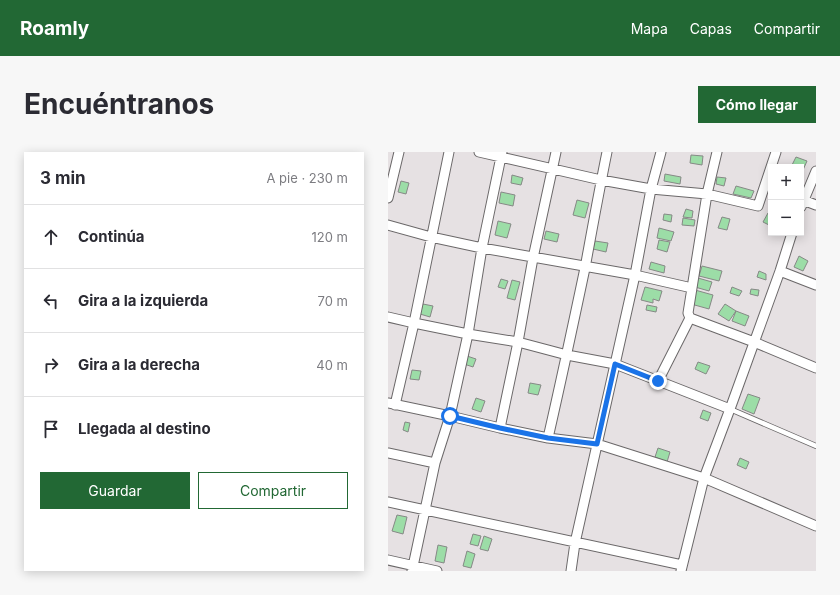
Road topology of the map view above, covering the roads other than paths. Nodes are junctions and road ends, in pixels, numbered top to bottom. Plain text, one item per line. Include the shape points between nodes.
1 (399, 152) edge
2 (450, 152) edge
3 (479, 152) edge
4 (556, 152) edge
5 (608, 152) edge
6 (661, 152) edge
7 (717, 152) edge
8 (776, 152) edge
9 (501, 155) edge
10 (553, 169) junction
11 (816, 171) edge
12 (601, 180) junction
13 (651, 189) junction
14 (707, 194) junction
15 (388, 198) edge
16 (803, 200) edge
17 (804, 203) edge
18 (816, 205) edge
19 (388, 225) edge
20 (791, 236) edge
21 (431, 237) junction
22 (482, 248) junction
23 (533, 258) junction
24 (585, 266) junction
25 (780, 271) junction
26 (635, 275) junction
27 (816, 285) edge
28 (692, 288) junction
29 (388, 317) edge
30 (690, 318) junction
31 (414, 323) junction
32 (468, 334) junction
33 (518, 342) junction
34 (754, 342) junction
35 (567, 354) junction
36 (615, 364) junction
37 (816, 368) edge
38 (658, 381) junction
39 (392, 404) edge
40 (730, 409) junction
41 (450, 416) junction
42 (500, 428) junction
43 (548, 438) junction
44 (597, 444) junction
45 (816, 446) edge
46 (388, 453) edge
47 (436, 463) junction
48 (704, 478) junction
49 (388, 502) edge
50 (425, 510) junction
51 (816, 526) edge
52 (575, 543) junction
53 (388, 560) edge
54 (412, 568) edge
55 (681, 568) edge
56 (438, 571) edge
57 (571, 571) edge

1 - 15 street
2 - 21 street
3 - 9 street
4 - 10 street
5 - 12 street
6 - 13 street
7 - 14 street
8 - 14 street via 758,206
9 - 10 street
9 - 22 street
10 - 12 street
10 - 23 street
11 - 16 street
12 - 13 street
12 - 24 street
13 - 14 street
13 - 26 street
14 - 28 street
17 - 18 street
19 - 21 street
20 - 25 street
21 - 22 street
21 - 31 street
22 - 23 street
22 - 32 street
23 - 24 street
23 - 33 street
24 - 26 street
24 - 35 street
25 - 27 street
25 - 34 street
26 - 28 street
26 - 36 street
28 - 30 street via 688,313
29 - 31 street
30 - 34 street
30 - 38 street
31 - 32 street
31 - 39 street
32 - 33 street
32 - 41 street
33 - 35 street
33 - 42 street
34 - 37 street
34 - 40 street
35 - 36 street
35 - 43 street
36 - 38 street
36 - 44 street
38 - 40 street
39 - 41 street
40 - 45 lane
40 - 48 street
41 - 42 street
41 - 47 street
42 - 43 street
43 - 44 street
44 - 48 street
44 - 52 street
46 - 47 street
47 - 50 street
48 - 51 street
48 - 55 street
49 - 50 street
50 - 52 street
50 - 54 street
52 - 55 street
52 - 57 street
53 - 54 street
54 - 56 street

